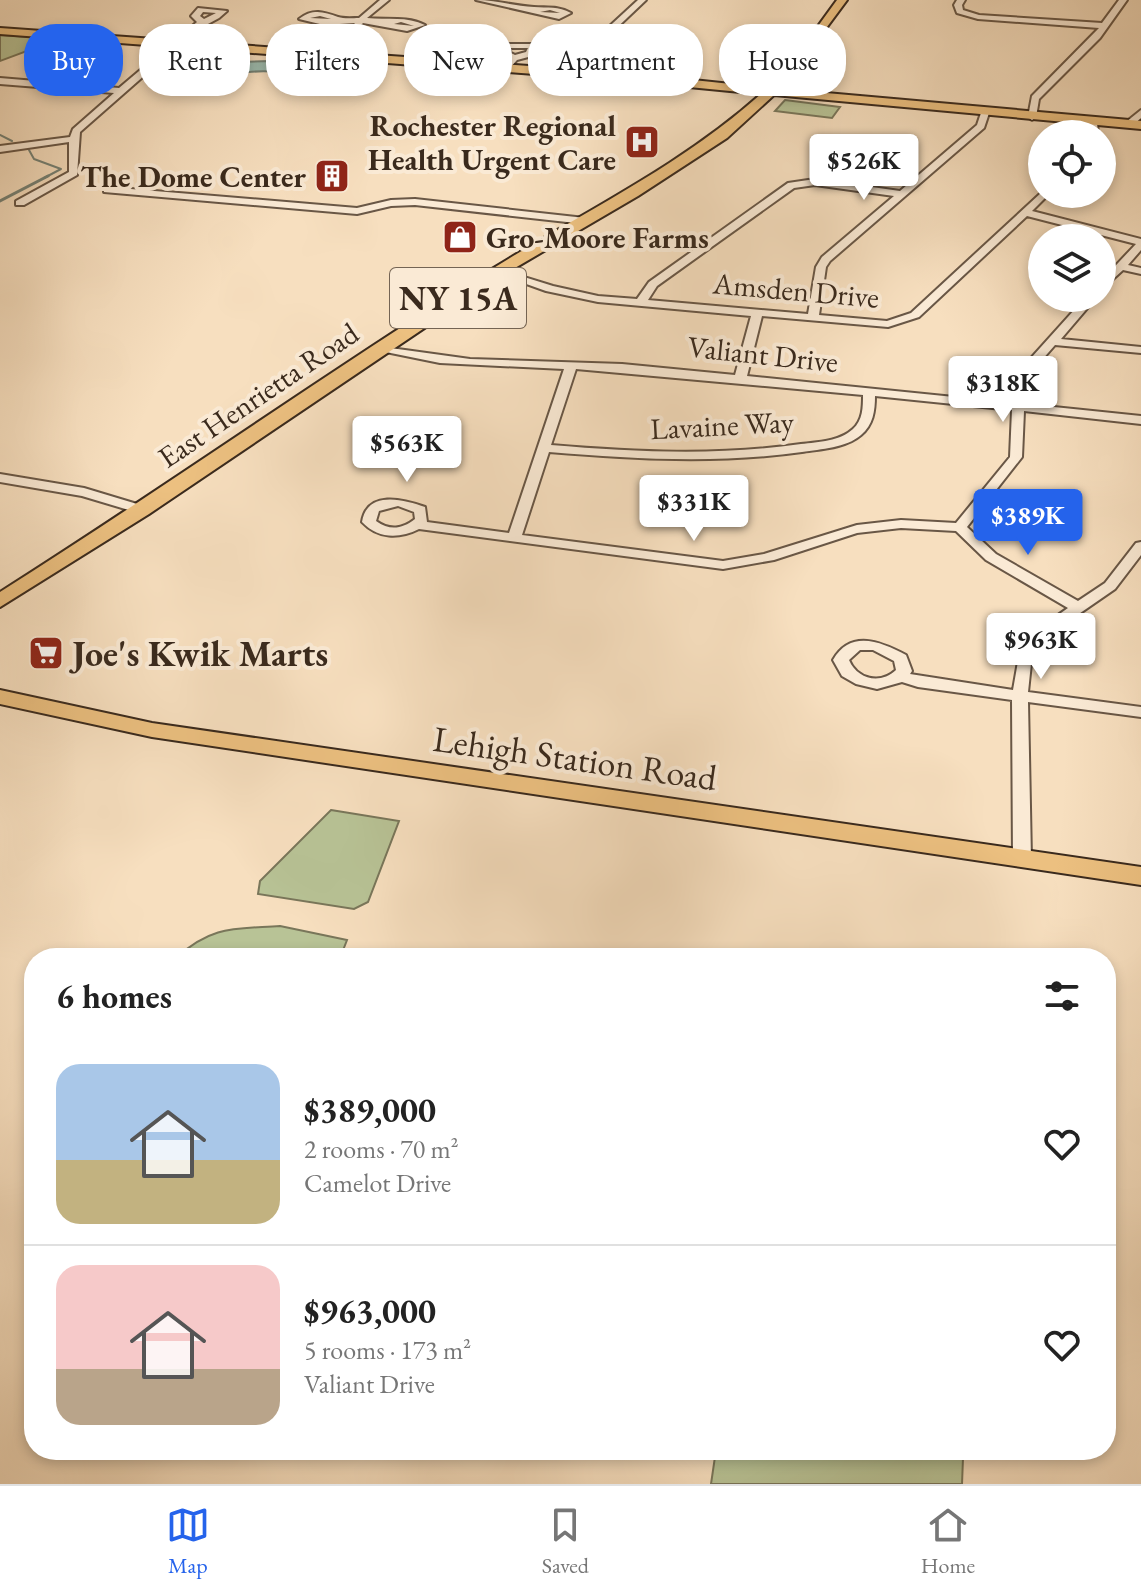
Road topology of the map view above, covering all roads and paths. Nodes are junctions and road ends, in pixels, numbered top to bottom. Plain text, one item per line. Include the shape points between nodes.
1 (385, 0) edge
2 (480, 0) edge
3 (642, 0) edge
4 (842, 0) edge
5 (961, 0) edge
6 (1123, 0) edge
7 (535, 10) dead end
8 (337, 20) dead end
9 (201, 21) dead end
10 (360, 21) junction
11 (386, 23) dead end
12 (197, 24) edge
13 (357, 24) edge
14 (616, 24) edge
15 (824, 24) edge
16 (1104, 26) junction
17 (0, 31) edge
18 (139, 41) edge
19 (388, 58) edge
20 (528, 66) edge
21 (139, 76) edge
22 (0, 81) edge
23 (24, 83) edge
24 (123, 90) edge
25 (116, 96) edge
26 (768, 96) edge
27 (829, 96) edge
28 (985, 113) junction
29 (1141, 113) edge
30 (1032, 117) junction
31 (1048, 120) edge
32 (1135, 125) edge
33 (74, 139) junction
34 (0, 149) edge
35 (107, 190) dead end
36 (901, 194) junction
37 (20, 203) dead end
38 (1029, 208) edge
39 (1025, 212) junction
40 (585, 221) junction
41 (1141, 243) edge
42 (1121, 266) junction
43 (1116, 271) edge
44 (1141, 271) edge
45 (498, 272) junction
46 (640, 303) junction
47 (1078, 312) edge
48 (757, 313) junction
49 (813, 319) junction
50 (1051, 341) junction
51 (380, 348) junction
52 (1141, 350) edge
53 (571, 367) junction
54 (740, 379) junction
55 (869, 393) junction
56 (1018, 407) junction
57 (1141, 420) edge
58 (544, 448) junction
59 (0, 478) edge
60 (142, 510) junction
61 (418, 525) dead end
62 (960, 527) junction
63 (514, 538) junction
64 (1141, 546) edge
65 (0, 601) edge
66 (1079, 608) junction
67 (900, 676) dead end
68 (1020, 696) junction
69 (0, 697) edge
70 (1141, 712) edge
71 (1022, 859) junction
72 (1141, 876) edge

1 - 10 street
2 - 7 street
3 - 14 street
4 - 15 main road, East Henrietta Road / NY 15A
5 - 16 street via 960,11 978,17
6 - 16 street
8 - 10 street
9 - 12 street
10 - 11 street
10 - 13 street
16 - 30 street via 1035,98
17 - 18 main road
19 - 20 main road
21 - 24 street
22 - 23 street
25 - 33 street via 76,131
26 - 40 main road, East Henrietta Road / NY 15A via 707,147
27 - 28 main road
28 - 30 main road
28 - 36 street via 977,130
29 - 32 street
30 - 31 main road
33 - 34 street
33 - 37 street via 74,173
35 - 40 street via 357,211 415,202
36 - 46 street via 815,182 791,185 653,284
36 - 49 street via 826,259
38 - 39 street, Amsden Drive
39 - 41 street
39 - 49 street, Amsden Drive via 907,320 874,324
40 - 45 main road, East Henrietta Road / NY 15A
41 - 42 street
42 - 43 street
42 - 44 street
45 - 46 street, Amsden Drive via 565,293
45 - 51 main road, East Henrietta Road / NY 15A
46 - 48 street, Amsden Drive
47 - 50 street
48 - 49 street, Amsden Drive
48 - 54 street
50 - 52 street
50 - 56 street via 1020,377
51 - 53 street, Valiant Drive via 464,363
51 - 60 main road, East Henrietta Road / NY 15A
53 - 54 street, Valiant Drive
53 - 58 street
54 - 55 street, Valiant Drive
55 - 56 street, Valiant Drive
55 - 58 street, Lavaine Way via 866,420 854,435 800,448 680,459
56 - 57 street, Valiant Drive
56 - 62 street via 1016,457
58 - 63 street
59 - 60 street via 84,492
60 - 65 main road, East Henrietta Road / NY 15A
61 - 63 street
62 - 63 street via 911,523 862,528 768,559 732,565
62 - 66 street via 991,557
64 - 66 street via 1110,586
66 - 68 street via 1030,644 1022,663
67 - 68 street
68 - 70 street
68 - 71 street
69 - 71 main road, Lehigh Station Road via 152,730
71 - 72 main road, Lehigh Station Road

